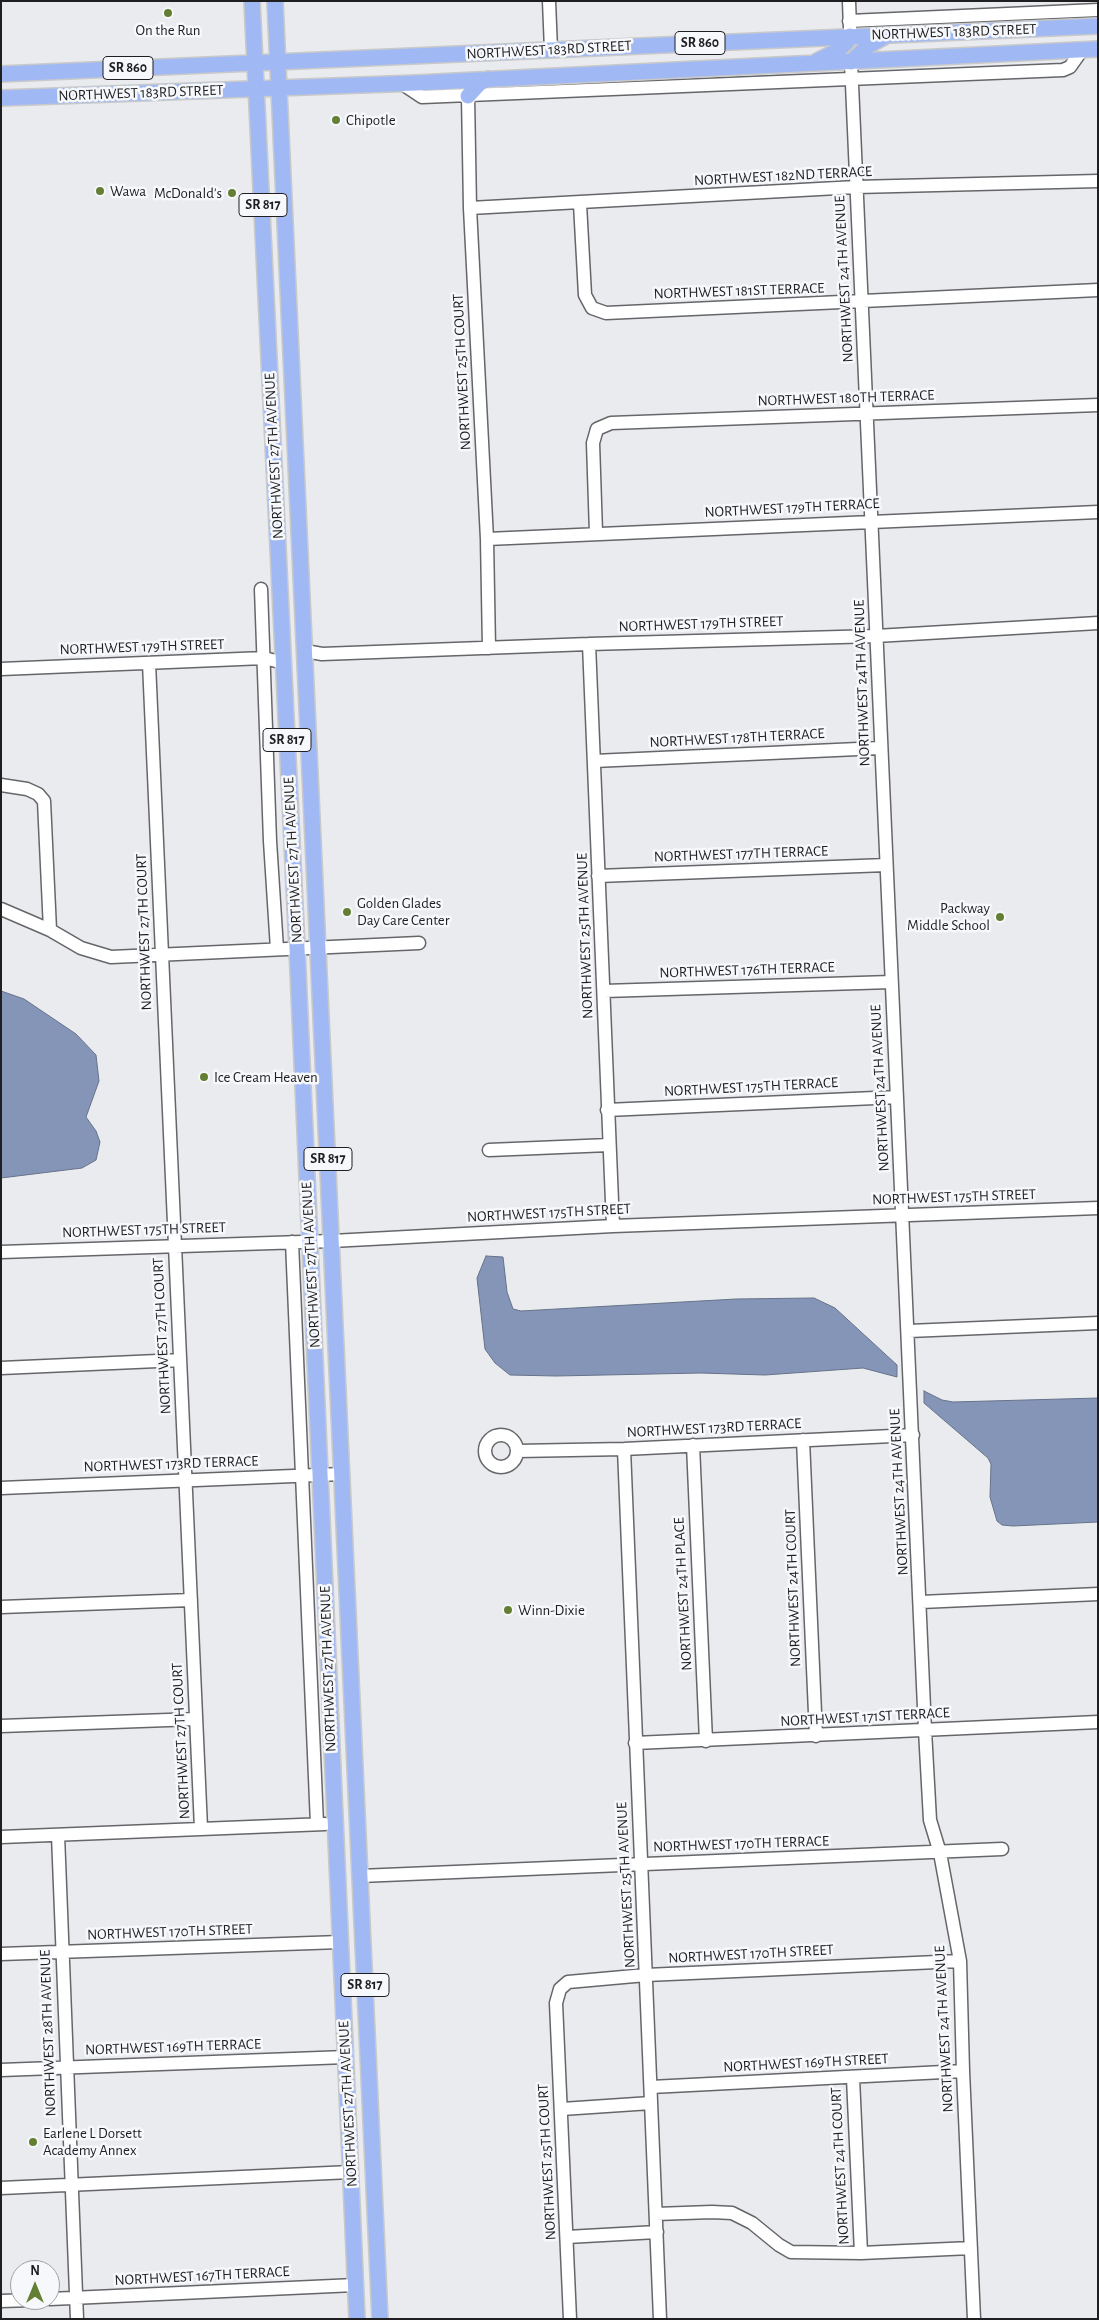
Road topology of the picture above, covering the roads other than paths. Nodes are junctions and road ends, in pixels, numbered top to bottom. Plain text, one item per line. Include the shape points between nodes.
1 (252, 1) edge
2 (275, 1) edge
3 (549, 1) edge
4 (849, 1) edge
5 (1090, 7) edge
6 (1098, 26) edge
7 (850, 29) junction
8 (890, 34) junction
9 (1098, 49) edge
10 (551, 50) junction
11 (1082, 50) junction
12 (278, 62) junction
13 (850, 62) junction
14 (254, 63) junction
15 (812, 64) junction
16 (1, 74) edge
17 (488, 79) junction
18 (851, 79) junction
19 (401, 83) junction
20 (279, 88) junction
21 (256, 89) junction
22 (468, 96) junction
23 (1, 98) edge
24 (1098, 181) edge
25 (856, 187) junction
26 (580, 204) junction
27 (470, 208) junction
28 (1098, 290) edge
29 (862, 302) junction
30 (1098, 405) edge
31 (867, 412) junction
32 (294, 414) junction
33 (272, 415) junction
34 (1098, 512) edge
35 (871, 521) junction
36 (596, 533) junction
37 (487, 539) junction
38 (261, 589) dead end
39 (281, 618) junction
40 (1098, 623) edge
41 (876, 636) junction
42 (589, 644) junction
43 (489, 648) junction
44 (305, 651) junction
45 (264, 658) junction
46 (148, 663) junction
47 (284, 663) junction
48 (1, 669) edge
49 (307, 693) junction
50 (880, 748) junction
51 (594, 761) junction
52 (1, 785) edge
53 (886, 865) junction
54 (598, 876) junction
55 (1, 910) edge
56 (50, 930) junction
57 (419, 943) dead end
58 (297, 948) junction
59 (319, 948) junction
60 (277, 949) junction
61 (161, 954) junction
62 (892, 982) junction
63 (604, 990) junction
64 (897, 1096) junction
65 (607, 1110) junction
66 (609, 1145) junction
67 (489, 1150) dead end
68 (1098, 1208) edge
69 (902, 1215) junction
70 (613, 1226) junction
71 (309, 1241) junction
72 (332, 1241) junction
73 (292, 1242) junction
74 (174, 1245) junction
75 (1, 1252) edge
76 (1098, 1323) edge
77 (909, 1331) junction
78 (180, 1360) junction
79 (1, 1368) edge
80 (913, 1435) junction
81 (803, 1440) junction
82 (693, 1445) junction
83 (624, 1449) junction
84 (517, 1451) dead end
85 (342, 1474) junction
86 (302, 1475) junction
87 (320, 1475) junction
88 (185, 1479) junction
89 (1, 1488) edge
90 (1098, 1594) edge
91 (191, 1600) junction
92 (921, 1602) junction
93 (1, 1607) edge
94 (351, 1674) junction
95 (329, 1675) junction
96 (196, 1719) junction
97 (1098, 1722) edge
98 (1, 1726) edge
99 (925, 1730) junction
100 (816, 1736) junction
101 (706, 1741) junction
102 (635, 1743) junction
103 (317, 1824) junction
104 (201, 1828) junction
105 (336, 1831) junction
106 (58, 1835) junction
107 (1, 1837) edge
108 (1002, 1849) dead end
109 (940, 1853) junction
110 (641, 1864) junction
111 (360, 1876) junction
112 (340, 1942) junction
113 (62, 1952) junction
114 (1, 1954) edge
115 (960, 1961) junction
116 (646, 1975) junction
117 (556, 2003) joint
118 (344, 2014) junction
119 (368, 2050) junction
120 (346, 2057) junction
121 (66, 2067) junction
122 (1, 2070) edge
123 (963, 2071) junction
124 (853, 2078) junction
125 (651, 2087) junction
126 (369, 2095) junction
127 (651, 2104) junction
128 (562, 2109) junction
129 (351, 2172) junction
130 (70, 2185) junction
131 (1, 2188) edge
132 (656, 2214) junction
133 (657, 2232) junction
134 (567, 2237) junction
135 (971, 2248) junction
136 (861, 2253) junction
137 (356, 2285) junction
138 (76, 2298) junction
139 (60, 2299) edge
140 (77, 2319) edge
141 (357, 2319) edge
142 (380, 2319) edge
143 (570, 2319) edge
144 (660, 2319) edge
145 (974, 2319) edge

1 - 14 main road, NORTHWEST 27TH AVENUE / SR 817
2 - 12 main road, NORTHWEST 27TH AVENUE / SR 817
3 - 10 street
4 - 7 street
5 - 7 street
6 - 8 main road, NORTHWEST 183RD STREET / SR 860
7 - 8 main road, NORTHWEST 183RD STREET / SR 860
7 - 10 main road, NORTHWEST 183RD STREET / SR 860
7 - 15 main road via 846,43
8 - 13 main road via 868,46
9 - 11 main road, NORTHWEST 183RD STREET / SR 860
10 - 12 main road, NORTHWEST 183RD STREET / SR 860
11 - 13 main road, NORTHWEST 183RD STREET / SR 860
11 - 18 street via 1070,67 1063,70
12 - 14 main road, NORTHWEST 183RD STREET / SR 860
12 - 20 main road, NORTHWEST 27TH AVENUE / SR 817
13 - 15 main road, NORTHWEST 183RD STREET / SR 860
13 - 18 street, NORTHWEST 24TH AVENUE
14 - 16 main road, NORTHWEST 183RD STREET / SR 860
14 - 21 main road, NORTHWEST 27TH AVENUE / SR 817
15 - 17 main road, NORTHWEST 183RD STREET / SR 860
17 - 19 main road, NORTHWEST 183RD STREET / SR 860
17 - 22 main road
18 - 22 street
18 - 25 street, NORTHWEST 24TH AVENUE
19 - 20 main road, NORTHWEST 183RD STREET / SR 860
19 - 22 street via 422,97
20 - 21 main road, NORTHWEST 183RD STREET / SR 860
20 - 32 main road, NORTHWEST 27TH AVENUE / SR 817
21 - 23 main road, NORTHWEST 183RD STREET / SR 860
21 - 33 main road, NORTHWEST 27TH AVENUE / SR 817
22 - 27 street, NORTHWEST 25TH COURT
24 - 25 street, NORTHWEST 182ND TERRACE
25 - 26 street, NORTHWEST 182ND TERRACE
25 - 29 street, NORTHWEST 24TH AVENUE
26 - 27 street, NORTHWEST 182ND TERRACE
26 - 29 street, NORTHWEST 181ST TERRACE via 585,295 592,308 606,313
27 - 37 street, NORTHWEST 25TH COURT
28 - 29 street, NORTHWEST 181ST TERRACE
29 - 31 street, NORTHWEST 24TH AVENUE
30 - 31 street, NORTHWEST 180TH TERRACE
31 - 35 street, NORTHWEST 24TH AVENUE
31 - 36 street, NORTHWEST 180TH TERRACE via 611,423 597,429 593,443
32 - 33 main road
32 - 44 main road, NORTHWEST 27TH AVENUE / SR 817
33 - 39 main road, NORTHWEST 27TH AVENUE / SR 817
34 - 35 street, NORTHWEST 179TH TERRACE
35 - 36 street, NORTHWEST 179TH TERRACE
35 - 41 street, NORTHWEST 24TH AVENUE
36 - 37 street, NORTHWEST 179TH TERRACE
37 - 43 street, NORTHWEST 25TH COURT
38 - 45 street
39 - 44 main road via 294,645
39 - 47 main road, NORTHWEST 27TH AVENUE / SR 817
40 - 41 street, NORTHWEST 179TH STREET
41 - 42 street, NORTHWEST 179TH STREET
41 - 50 street, NORTHWEST 24TH AVENUE
42 - 43 street, NORTHWEST 179TH STREET
42 - 51 street, NORTHWEST 25TH AVENUE
43 - 44 street, NORTHWEST 179TH STREET via 322,654
44 - 49 main road, NORTHWEST 27TH AVENUE / SR 817
45 - 46 street, NORTHWEST 179TH STREET
45 - 47 street, NORTHWEST 179TH STREET
45 - 60 street
46 - 48 street, NORTHWEST 179TH STREET
46 - 61 street, NORTHWEST 27TH COURT
47 - 49 main road via 294,668
47 - 58 main road, NORTHWEST 27TH AVENUE / SR 817
49 - 59 main road, NORTHWEST 27TH AVENUE / SR 817
50 - 51 street, NORTHWEST 178TH TERRACE
50 - 53 street, NORTHWEST 24TH AVENUE
51 - 54 street, NORTHWEST 25TH AVENUE
52 - 56 street via 27,788 44,801
53 - 54 street, NORTHWEST 177TH TERRACE
53 - 62 street, NORTHWEST 24TH AVENUE
54 - 63 street, NORTHWEST 25TH AVENUE
55 - 56 street
56 - 61 street via 96,954 111,957
57 - 59 street
58 - 59 street
58 - 60 street
58 - 71 main road, NORTHWEST 27TH AVENUE / SR 817
59 - 72 main road, NORTHWEST 27TH AVENUE / SR 817
60 - 61 street
61 - 74 street, NORTHWEST 27TH COURT
62 - 63 street, NORTHWEST 176TH TERRACE
62 - 64 street, NORTHWEST 24TH AVENUE
63 - 65 street, NORTHWEST 25TH AVENUE
64 - 65 street, NORTHWEST 175TH TERRACE
64 - 69 street, NORTHWEST 24TH AVENUE
65 - 66 street, NORTHWEST 25TH AVENUE
66 - 67 street
66 - 70 street, NORTHWEST 25TH AVENUE
68 - 69 street, NORTHWEST 175TH STREET
69 - 70 street, NORTHWEST 175TH STREET
69 - 77 street, NORTHWEST 24TH AVENUE
70 - 72 street, NORTHWEST 175TH STREET
71 - 72 street, NORTHWEST 175TH STREET
71 - 73 street, NORTHWEST 175TH STREET
71 - 87 main road, NORTHWEST 27TH AVENUE / SR 817
72 - 85 main road, NORTHWEST 27TH AVENUE / SR 817
73 - 74 street, NORTHWEST 175TH STREET
73 - 86 street
74 - 75 street, NORTHWEST 175TH STREET
74 - 78 street, NORTHWEST 27TH COURT
76 - 77 street
77 - 80 street, NORTHWEST 24TH AVENUE
78 - 79 street
78 - 88 street, NORTHWEST 27TH COURT
80 - 81 street, NORTHWEST 173RD TERRACE
80 - 92 street, NORTHWEST 24TH AVENUE
81 - 82 street, NORTHWEST 173RD TERRACE
81 - 100 street, NORTHWEST 24TH COURT
82 - 83 street, NORTHWEST 173RD TERRACE
82 - 101 street, NORTHWEST 24TH PLACE
83 - 84 street, NORTHWEST 173RD TERRACE
83 - 102 street, NORTHWEST 25TH AVENUE
85 - 87 street, NORTHWEST 173RD TERRACE
85 - 94 main road, NORTHWEST 27TH AVENUE / SR 817
86 - 87 street, NORTHWEST 173RD TERRACE
86 - 88 street, NORTHWEST 173RD TERRACE
86 - 103 street
87 - 95 main road, NORTHWEST 27TH AVENUE / SR 817
88 - 89 street, NORTHWEST 173RD TERRACE
88 - 91 street, NORTHWEST 27TH COURT
90 - 92 street
91 - 93 street
91 - 96 street, NORTHWEST 27TH COURT
92 - 99 street, NORTHWEST 24TH AVENUE
94 - 95 main road
94 - 111 main road, NORTHWEST 27TH AVENUE / SR 817
95 - 105 main road, NORTHWEST 27TH AVENUE / SR 817
96 - 98 street
96 - 104 street, NORTHWEST 27TH COURT
97 - 99 street, NORTHWEST 171ST TERRACE
99 - 100 street, NORTHWEST 171ST TERRACE
99 - 109 street, NORTHWEST 24TH AVENUE via 930,1820
100 - 101 street, NORTHWEST 171ST TERRACE
101 - 102 street, NORTHWEST 171ST TERRACE
102 - 110 street, NORTHWEST 25TH AVENUE
103 - 104 street
103 - 105 street
104 - 106 street
105 - 111 main road via 349,1865
105 - 112 main road, NORTHWEST 27TH AVENUE / SR 817
106 - 107 street
106 - 113 street, NORTHWEST 28TH AVENUE
108 - 109 street, NORTHWEST 170TH TERRACE
109 - 110 street, NORTHWEST 170TH TERRACE
109 - 115 street, NORTHWEST 24TH AVENUE
110 - 111 street, NORTHWEST 170TH TERRACE
110 - 116 street, NORTHWEST 25TH AVENUE
111 - 119 main road, NORTHWEST 27TH AVENUE / SR 817
112 - 113 street, NORTHWEST 170TH STREET
112 - 118 main road, NORTHWEST 27TH AVENUE / SR 817
113 - 114 street, NORTHWEST 170TH STREET
113 - 121 street, NORTHWEST 28TH AVENUE
115 - 116 street, NORTHWEST 170TH STREET
115 - 123 street, NORTHWEST 24TH AVENUE
116 - 117 street, NORTHWEST 170TH STREET via 568,1982 560,1990
116 - 125 street, NORTHWEST 25TH AVENUE
117 - 128 street, NORTHWEST 25TH COURT
118 - 119 main road via 357,2045
118 - 120 main road, NORTHWEST 27TH AVENUE / SR 817
119 - 126 main road, NORTHWEST 27TH AVENUE / SR 817
120 - 121 street, NORTHWEST 169TH TERRACE
120 - 126 main road via 356,2066
120 - 129 main road, NORTHWEST 27TH AVENUE / SR 817
121 - 122 street, NORTHWEST 169TH TERRACE
121 - 130 street, NORTHWEST 28TH AVENUE
123 - 124 street, NORTHWEST 169TH STREET
123 - 135 street, NORTHWEST 24TH AVENUE
124 - 125 street, NORTHWEST 169TH STREET
124 - 136 street, NORTHWEST 24TH COURT
125 - 127 street, NORTHWEST 25TH AVENUE
126 - 142 main road, NORTHWEST 27TH AVENUE / SR 817
127 - 128 street
127 - 132 street, NORTHWEST 25TH AVENUE
128 - 134 street, NORTHWEST 25TH COURT
129 - 130 street
129 - 137 main road, NORTHWEST 27TH AVENUE / SR 817
130 - 131 street
130 - 138 street, NORTHWEST 28TH AVENUE
132 - 133 street, NORTHWEST 25TH AVENUE
132 - 136 street via 732,2213 752,2223 791,2252
133 - 134 street
133 - 144 street, NORTHWEST 25TH AVENUE
134 - 143 street, NORTHWEST 25TH COURT
135 - 136 street
135 - 145 street, NORTHWEST 24TH AVENUE
137 - 138 street, NORTHWEST 167TH TERRACE
137 - 141 main road, NORTHWEST 27TH AVENUE / SR 817
138 - 139 street, NORTHWEST 167TH TERRACE
138 - 140 street, NORTHWEST 28TH AVENUE

